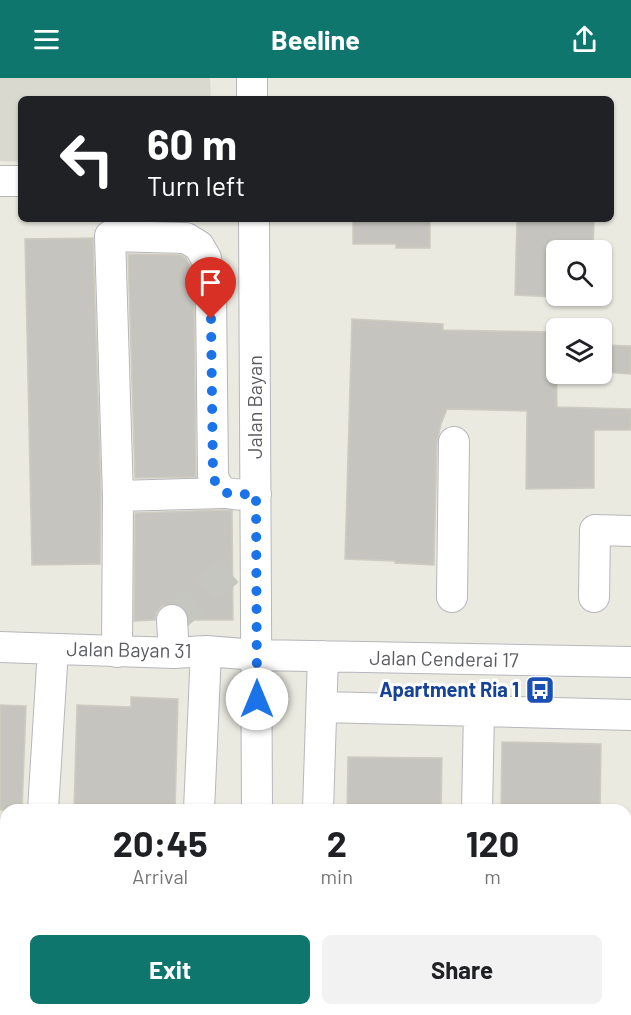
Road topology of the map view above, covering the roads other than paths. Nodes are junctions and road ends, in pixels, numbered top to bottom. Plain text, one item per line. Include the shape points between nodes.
1 (252, 78) edge
2 (252, 96) edge
3 (0, 181) edge
4 (18, 182) edge
5 (254, 222) edge
6 (454, 442) dead end
7 (223, 493) junction
8 (256, 494) junction
9 (118, 496) junction
10 (631, 531) edge
11 (452, 597) dead end
12 (594, 597) dead end
13 (172, 620) dead end
14 (0, 647) edge
15 (53, 649) junction
16 (206, 651) junction
17 (117, 652) junction
18 (174, 653) junction
19 (257, 655) junction
20 (323, 656) junction
21 (631, 662) edge
22 (322, 708) junction
23 (479, 711) junction
24 (631, 715) edge
25 (43, 804) edge
26 (199, 804) edge
27 (257, 804) edge
28 (318, 804) edge
29 (477, 804) edge

1 - 2 street
3 - 4 street
5 - 8 street, Jalan Bayan
6 - 11 street
7 - 8 street
7 - 9 street
7 - 9 street via 213,475 211,297 206,258 199,246 186,238 110,236
8 - 19 street, Jalan Bayan via 244,569
9 - 17 street
10 - 12 street via 595,530
13 - 18 street
14 - 15 street, Jalan Bayan 31
15 - 17 street, Jalan Bayan 31
15 - 25 street
16 - 18 street, Jalan Bayan 31
16 - 19 street, Jalan Bayan 31
16 - 26 street
17 - 18 street, Jalan Bayan 31
19 - 20 street, Jalan Cenderai 17
19 - 27 street, Jalan Bayan
20 - 21 street, Jalan Cenderai 17
20 - 22 street
22 - 23 street
22 - 28 street
23 - 24 street
23 - 29 street

